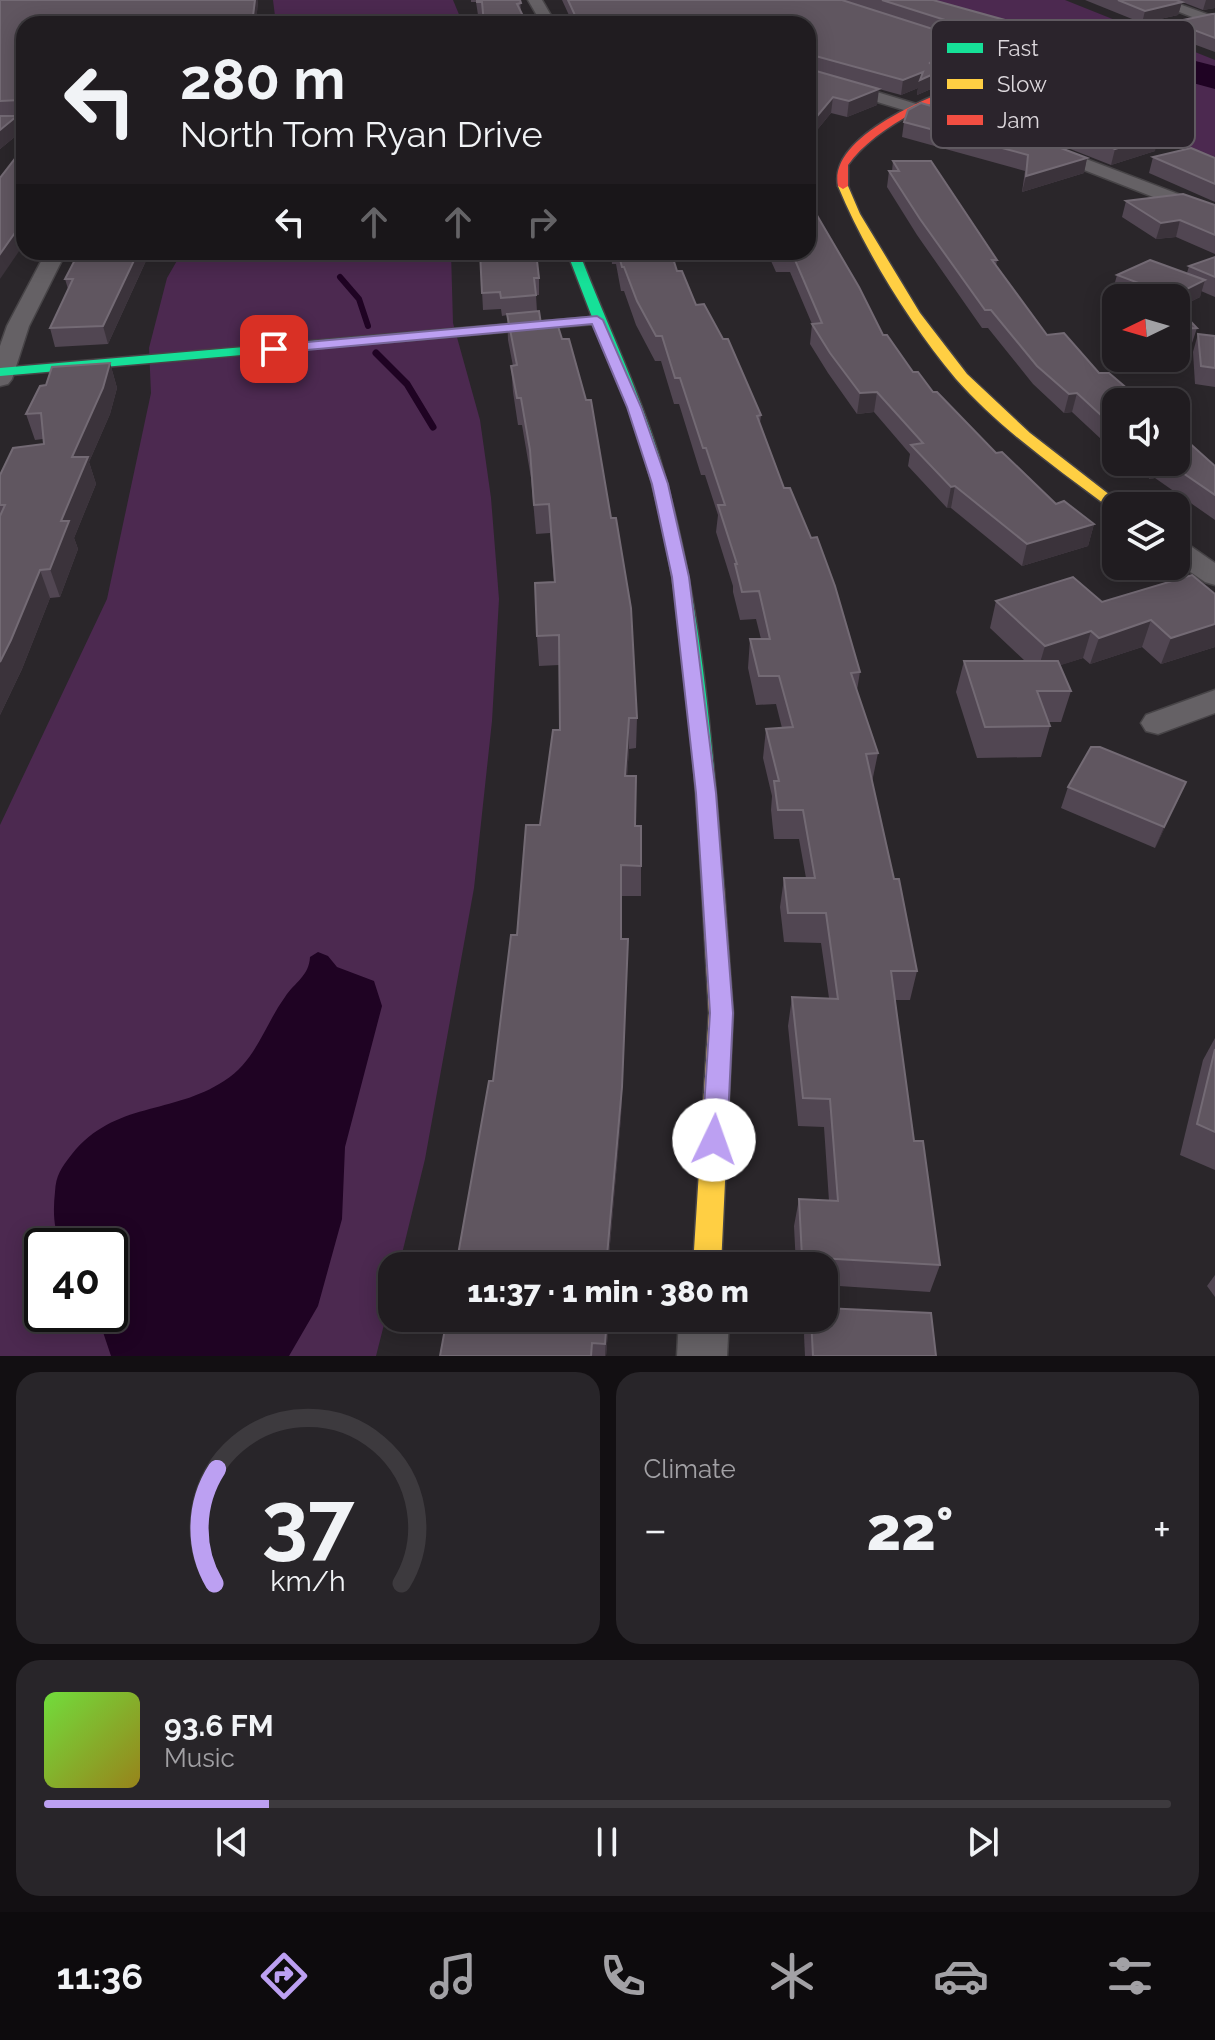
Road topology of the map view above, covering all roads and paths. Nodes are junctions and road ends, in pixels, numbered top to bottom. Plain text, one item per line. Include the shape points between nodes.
1 (1156, 0) edge
2 (1211, 18) edge
3 (921, 34) edge
4 (931, 37) edge
5 (816, 78) edge
6 (931, 103) edge
7 (915, 109) junction
8 (931, 114) edge
9 (1044, 148) edge
10 (1149, 188) junction
11 (1110, 198) dead end
12 (1215, 215) edge
13 (52, 260) edge
14 (573, 260) edge
15 (597, 320) junction
16 (1, 374) edge
17 (1102, 495) edge
18 (1190, 559) edge
19 (1215, 576) edge
20 (1215, 701) edge
21 (1158, 723) dead end
22 (708, 1252) edge
23 (703, 1332) edge
24 (702, 1356) edge

1 - 2 street
3 - 4 street
5 - 7 street
6 - 7 street
7 - 8 street
7 - 17 street via 857,141 841,170 845,196 933,341 962,376
9 - 10 street
10 - 11 street
10 - 12 street
13 - 16 street via 18,326
14 - 15 street
15 - 16 street
15 - 22 street via 660,484 693,665 721,1013
18 - 19 street
20 - 21 street
23 - 24 street

